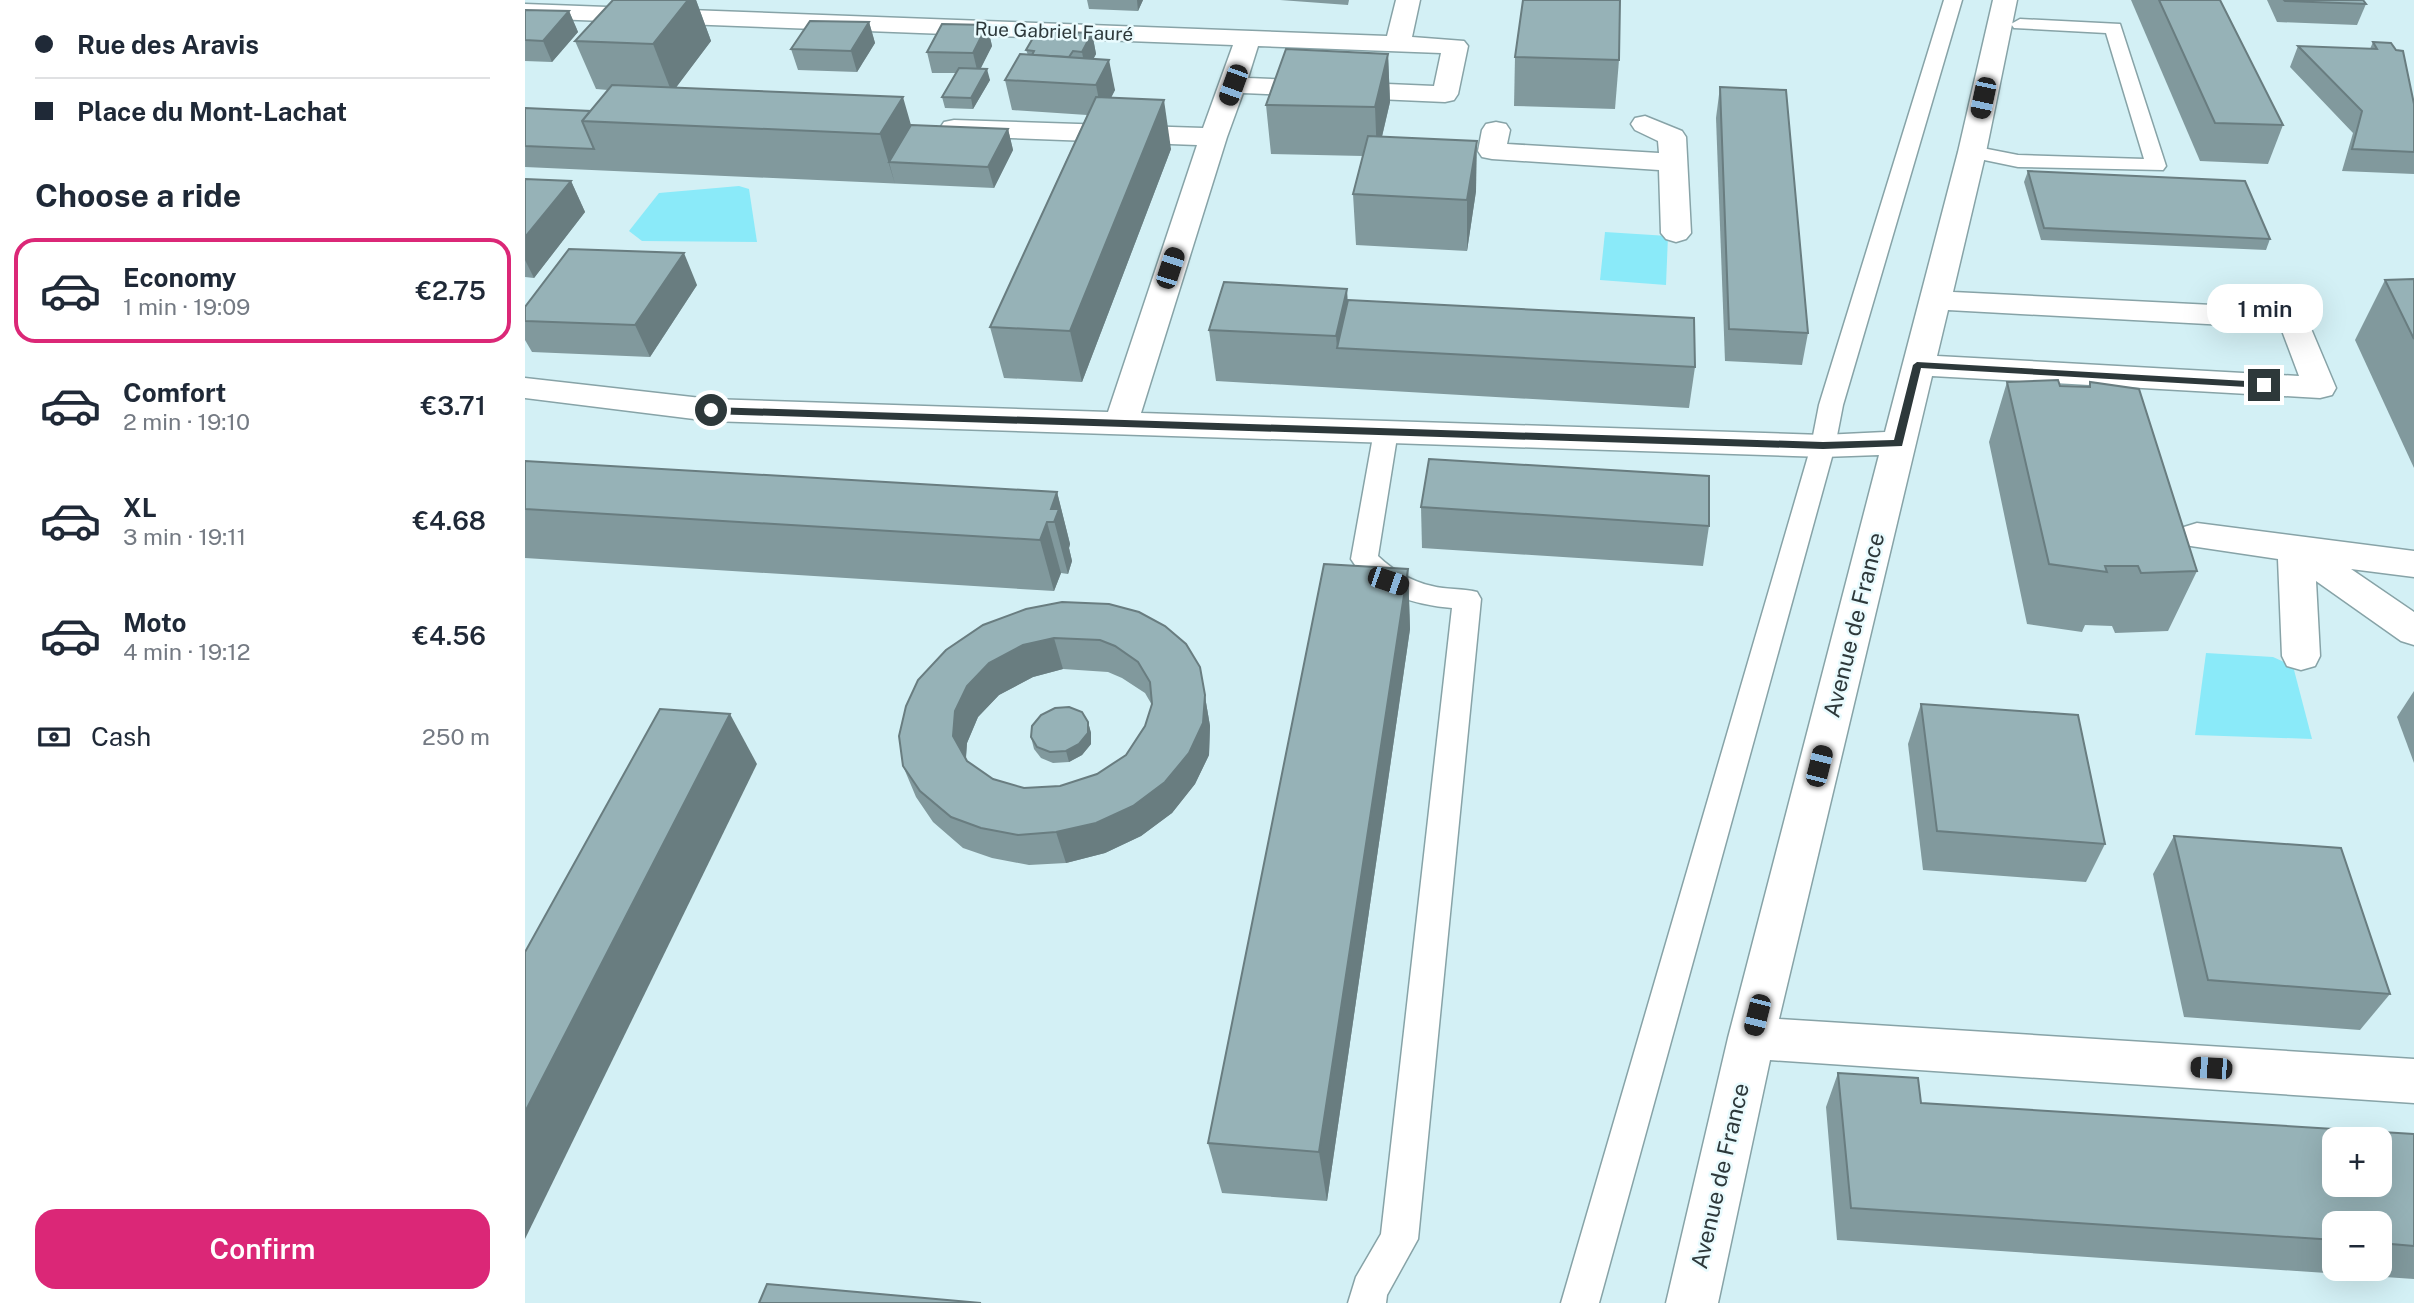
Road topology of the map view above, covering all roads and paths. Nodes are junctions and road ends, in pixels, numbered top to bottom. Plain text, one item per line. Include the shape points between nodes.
1 (1408, 0) edge
2 (1953, 0) edge
3 (525, 11) edge
4 (2012, 12) edge
5 (1248, 39) junction
6 (1398, 44) junction
7 (1233, 85) junction
8 (1645, 124) dead end
9 (926, 127) edge
10 (1496, 130) dead end
11 (1213, 137) junction
12 (1972, 152) junction
13 (1673, 162) junction
14 (1676, 233) dead end
15 (1935, 300) junction
16 (1917, 365) junction
17 (525, 388) edge
18 (1120, 425) junction
19 (1386, 431) junction
20 (1899, 443) junction
21 (1823, 446) junction
22 (2197, 536) dead end
23 (2296, 549) junction
24 (2414, 565) edge
25 (2414, 631) edge
26 (2301, 656) dead end
27 (1751, 1038) junction
28 (2414, 1081) edge
29 (1367, 1303) edge
30 (1580, 1303) edge
31 (1692, 1303) edge

1 - 6 street
2 - 21 lane via 1831,405
3 - 5 street, Rue Gabriel Fauré
4 - 12 street, Avenue de France
4 - 12 lane, Avenue de France via 2114,28 2156,166 2018,160
5 - 6 street, Rue Gabriel Fauré
5 - 7 street
6 - 7 street, Rue Gabriel Fauré via 1455,46 1445,94
7 - 11 street
8 - 13 street via 1672,137
9 - 11 street
10 - 13 street via 1492,151
11 - 18 street
12 - 15 street, Avenue de France
13 - 14 street
15 - 16 street, Avenue de France
15 - 16 street via 2293,319 2319,388
16 - 20 street, Avenue de France
17 - 18 street via 711,410
18 - 19 street
19 - 21 street
19 - 29 lane via 1364,559 1388,581 1430,596 1467,599 1399,1239 1369,1290
20 - 21 street
20 - 27 street, Avenue de France
21 - 30 lane
22 - 23 street
23 - 24 street
23 - 25 street
23 - 26 street
27 - 28 street
27 - 31 street, Avenue de France

